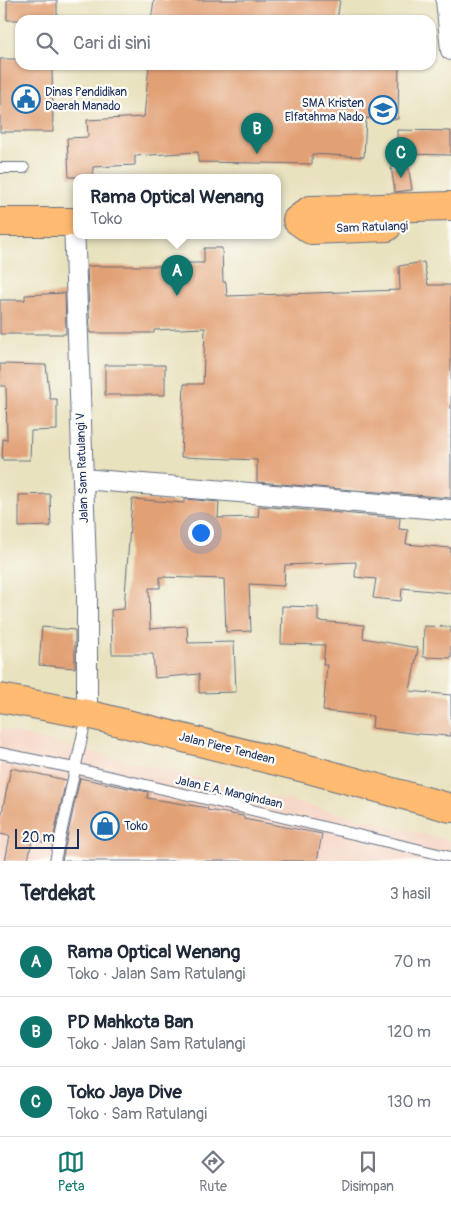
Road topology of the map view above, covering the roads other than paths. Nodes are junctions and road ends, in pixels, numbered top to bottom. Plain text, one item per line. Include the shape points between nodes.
1 (446, 0) edge
2 (451, 50) edge
3 (0, 168) edge
4 (24, 168) dead end
5 (451, 206) edge
6 (287, 220) edge
7 (0, 222) edge
8 (73, 222) edge
9 (451, 224) edge
10 (76, 239) edge
11 (83, 479) junction
12 (451, 510) edge
13 (0, 698) edge
14 (87, 714) junction
15 (0, 753) edge
16 (74, 768) junction
17 (451, 808) edge
18 (451, 857) edge
19 (54, 861) edge

1 - 2 street
3 - 4 lane
5 - 6 main road via 310,210
6 - 9 main road, Sam Ratulangi via 311,230
7 - 8 main road
10 - 11 street, Jalan Sam Ratulangi V
11 - 12 street
11 - 14 street, Jalan Sam Ratulangi V
13 - 14 main road, Jalan Piere Tendean
14 - 16 lane
14 - 17 main road, Jalan Piere Tendean
15 - 16 lane, Jalan E.A. Mangindaan
16 - 18 lane, Jalan E.A. Mangindaan
16 - 19 lane

